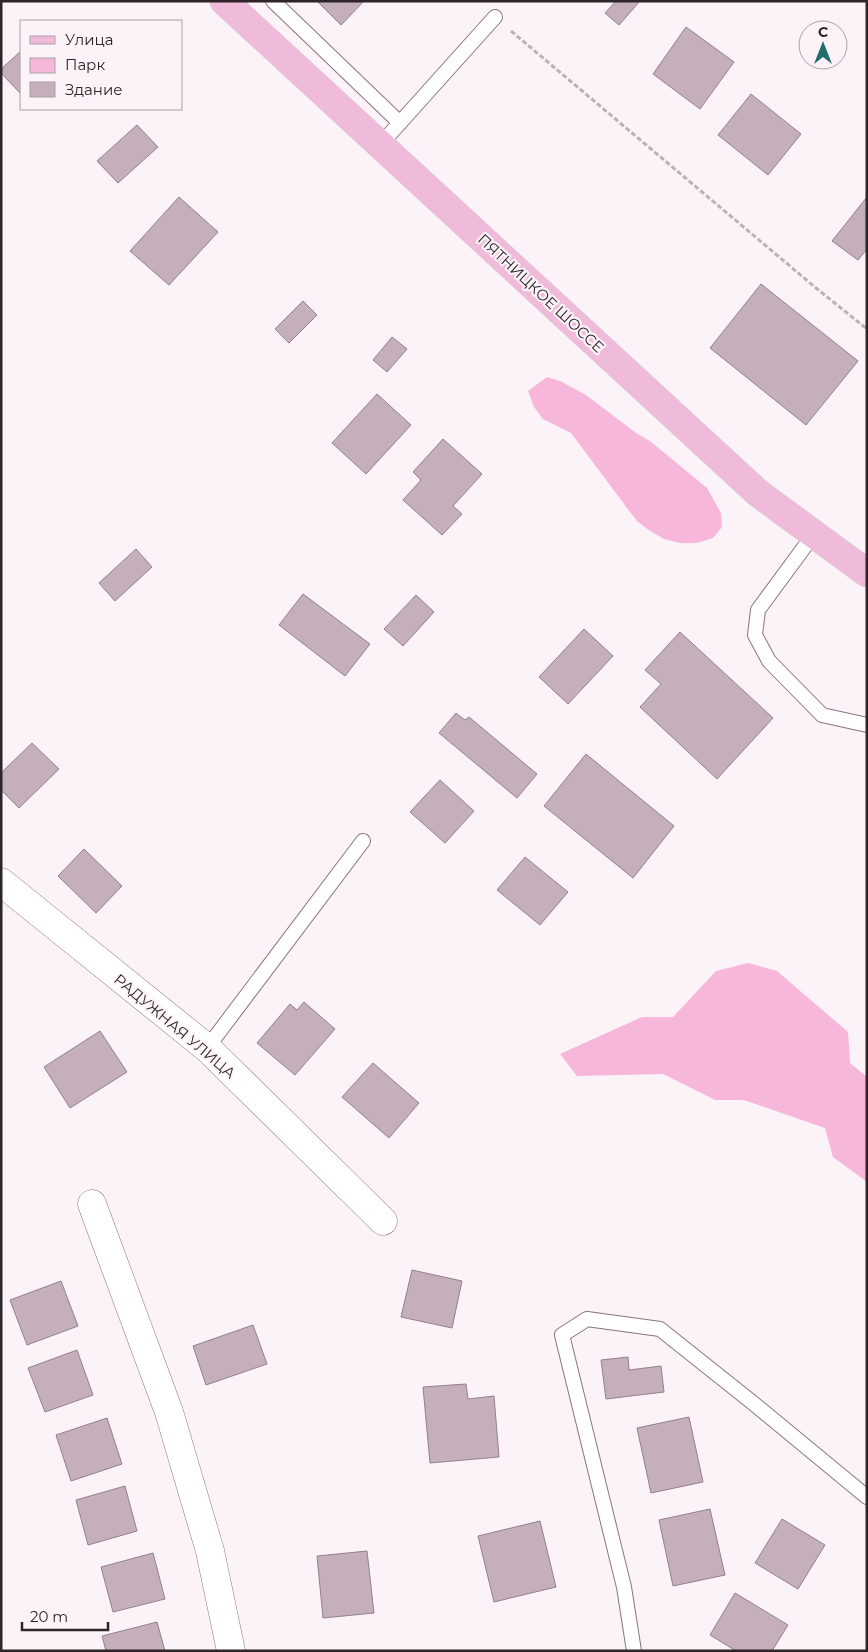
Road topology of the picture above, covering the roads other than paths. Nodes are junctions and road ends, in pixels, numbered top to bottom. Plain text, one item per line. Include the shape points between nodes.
1 (224, 1) edge
2 (273, 1) edge
3 (495, 17) road end
4 (400, 123) junction
5 (380, 145) junction
6 (814, 534) junction
7 (867, 573) edge
8 (867, 725) edge
9 (362, 841) dead end
10 (1, 882) edge
11 (207, 1048) junction
12 (92, 1204) dead end
13 (383, 1221) dead end
14 (867, 1497) edge
15 (231, 1651) edge
16 (634, 1651) edge

1 - 5 main road, ПЯТНИЦКОЕ ШОССЕ
2 - 4 lane
3 - 4 lane
4 - 5 lane
5 - 6 main road, ПЯТНИЦКОЕ ШОССЕ via 758,493
6 - 7 main road, ПЯТНИЦКОЕ ШОССЕ
6 - 8 lane via 758,610 755,635 769,661 822,715
9 - 11 lane
10 - 11 street, РАДУЖНАЯ УЛИЦА
11 - 13 street, РАДУЖНАЯ УЛИЦА
12 - 15 street via 169,1412 210,1551
14 - 16 lane via 660,1329 587,1319 562,1335 624,1587

